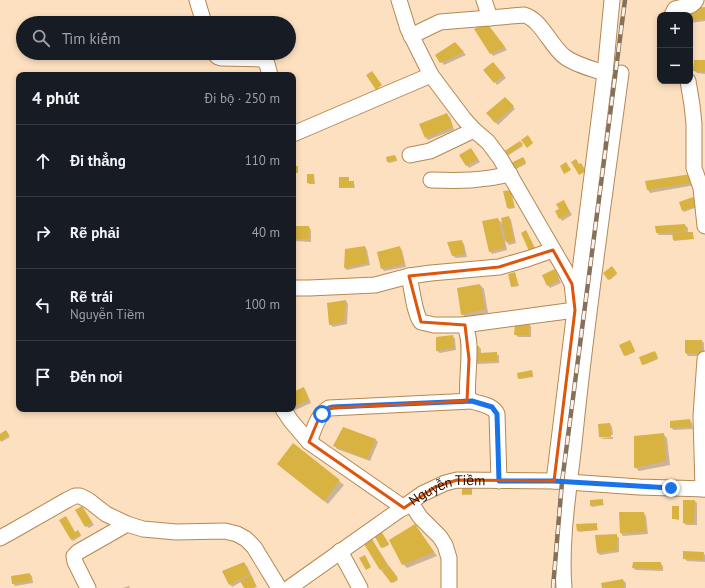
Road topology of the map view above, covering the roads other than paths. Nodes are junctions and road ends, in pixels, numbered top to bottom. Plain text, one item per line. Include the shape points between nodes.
1 (197, 0) edge
2 (399, 0) edge
3 (484, 0) edge
4 (612, 0) edge
5 (696, 0) edge
6 (674, 12) edge
7 (202, 16) edge
8 (490, 18) junction
9 (412, 36) junction
10 (263, 60) edge
11 (269, 72) edge
12 (605, 73) junction
13 (621, 73) dead end
14 (431, 75) junction
15 (688, 84) edge
16 (474, 130) junction
17 (296, 133) edge
18 (410, 155) dead end
19 (510, 174) junction
20 (431, 180) dead end
21 (705, 226) edge
22 (553, 250) junction
23 (409, 276) junction
24 (296, 288) edge
25 (575, 310) junction
26 (463, 325) junction
27 (705, 359) edge
28 (472, 401) junction
29 (285, 412) edge
30 (309, 442) junction
31 (499, 481) junction
32 (554, 481) junction
33 (570, 483) junction
34 (704, 489) edge
35 (408, 505) junction
36 (127, 524) junction
37 (0, 538) edge
38 (340, 551) junction
39 (88, 588) edge
40 (279, 588) edge
41 (289, 588) edge
42 (360, 588) edge
43 (448, 588) edge
44 (564, 588) edge

1 - 7 street
2 - 9 street
3 - 8 street
4 - 12 street
5 - 6 street via 694,4 675,9
8 - 9 street via 440,22
8 - 12 street via 529,16 564,56
9 - 14 street
10 - 11 street
12 - 25 street
13 - 33 street via 579,392
14 - 16 street
14 - 17 street
15 - 21 street via 694,124 694,168 701,188
16 - 18 street via 430,151
16 - 19 street via 488,142
19 - 20 street via 488,179
19 - 22 street
22 - 23 street via 499,267
22 - 25 street via 572,284
23 - 24 street via 375,285
23 - 26 street via 415,307 421,322 434,325
25 - 26 street
25 - 32 street
26 - 28 street via 468,339 467,393 468,399
27 - 34 street via 701,416
28 - 30 street via 329,408 319,418
28 - 31 street via 492,407 497,414
29 - 30 street
30 - 35 street
31 - 32 street, Nguyễn Tiềm
31 - 35 street, Nguyễn Tiềm via 457,480 445,483 422,494
32 - 33 street, Nguyễn Tiềm
33 - 34 street, Nguyễn Tiềm
33 - 44 street via 562,571
35 - 38 street, Nguyễn Tiềm
35 - 43 street via 445,545 449,558
36 - 37 street via 106,514 83,498 75,496
36 - 39 street via 74,556
36 - 40 street via 163,532 225,531 237,534 254,547
38 - 41 street, Nguyễn Tiềm
38 - 42 street

